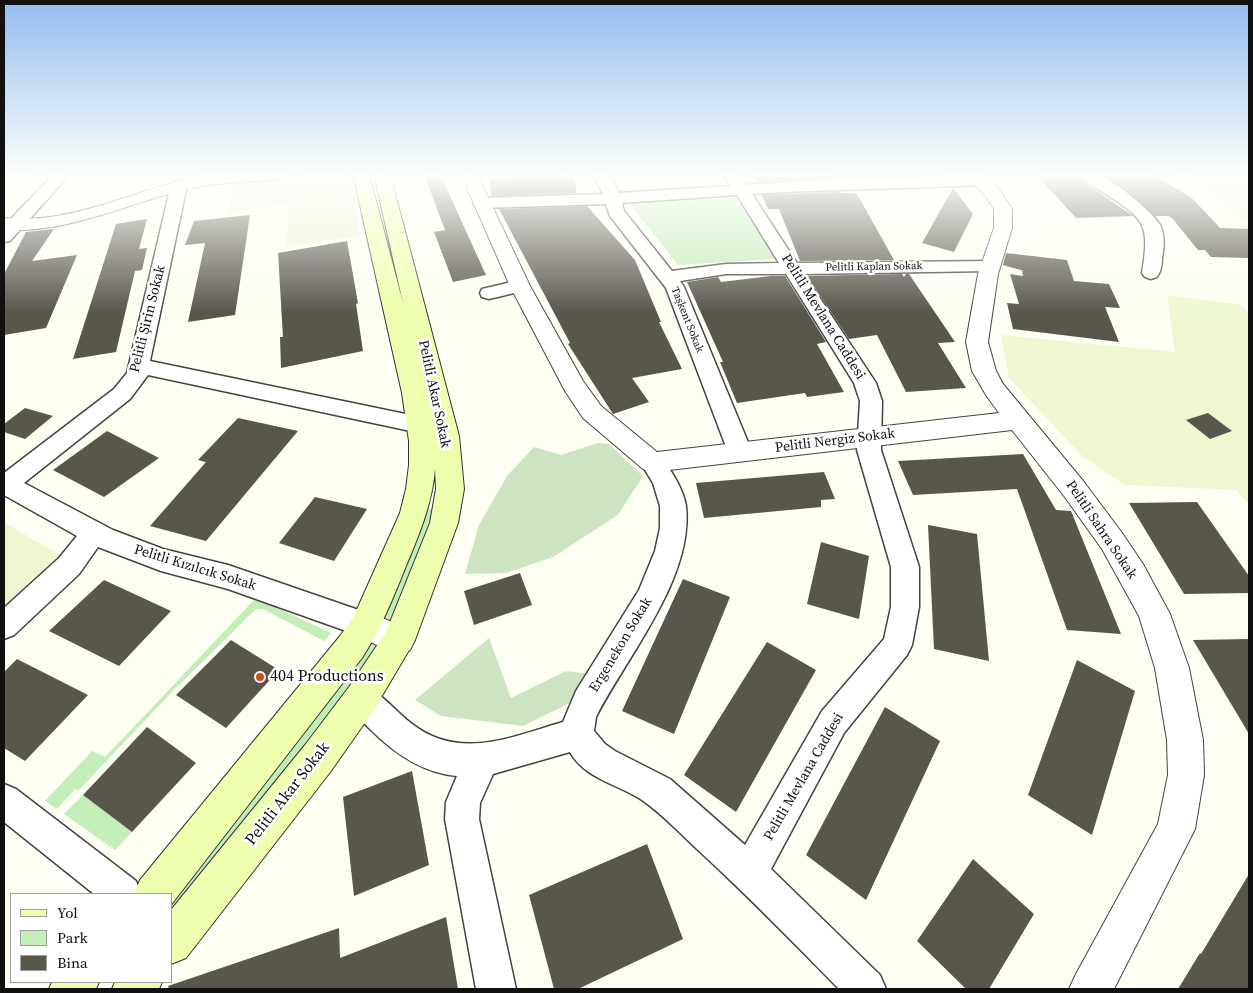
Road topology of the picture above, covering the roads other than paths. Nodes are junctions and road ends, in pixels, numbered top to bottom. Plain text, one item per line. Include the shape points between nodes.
1 (69, 220) edge
2 (171, 220) edge
3 (372, 220) edge
4 (393, 220) edge
5 (489, 220) edge
6 (622, 220) edge
7 (762, 220) edge
8 (1003, 220) edge
9 (1147, 220) edge
10 (7, 228) edge
11 (990, 266) junction
12 (792, 268) junction
13 (1151, 273) dead end
14 (668, 277) junction
15 (520, 286) junction
16 (489, 293) dead end
17 (139, 366) junction
18 (1018, 420) junction
19 (420, 425) junction
20 (869, 437) junction
21 (740, 452) junction
22 (652, 462) junction
23 (4, 484) edge
24 (94, 533) junction
25 (366, 625) junction
26 (4, 626) edge
27 (399, 640) junction
28 (362, 698) junction
29 (578, 734) junction
30 (482, 760) junction
31 (4, 801) edge
32 (750, 872) junction
33 (122, 893) edge
34 (155, 893) edge
35 (172, 942) edge
36 (496, 989) edge
37 (866, 989) edge
38 (1091, 989) edge

1 - 10 street
2 - 17 street, Pelitli Şirin Sokak
3 - 19 main road, Pelitli Akar Sokak
4 - 27 main road, Pelitli Akar Sokak via 446,436 450,489 444,523
5 - 15 street, Ergenekon Sokak
6 - 14 street, Taşkent Sokak
7 - 12 street, Pelitli Mevlana Caddesi
8 - 11 street, Pelitli Sahra Sokak
9 - 13 street via 1155,234
11 - 12 street, Pelitli Kaplan Sokak
11 - 18 street, Pelitli Sahra Sokak via 977,342 984,371
12 - 14 street, Pelitli Kaplan Sokak via 726,269
12 - 20 street, Pelitli Mevlana Caddesi via 865,383 870,401
14 - 21 street, Taşkent Sokak via 675,287
15 - 16 street
15 - 22 street, Ergenekon Sokak via 573,385 592,412
17 - 19 street
17 - 23 street, Pelitli Şirin Sokak via 122,394
18 - 20 street, Pelitli Nergiz Sokak
18 - 38 street, Pelitli Sahra Sokak via 1112,541 1154,614 1172,668 1185,740 1186,775 1176,829
19 - 25 main road, Pelitli Akar Sokak via 423,468 420,495
20 - 21 street, Pelitli Nergiz Sokak
20 - 32 street, Pelitli Mevlana Caddesi via 877,481 905,567 905,607 897,646 832,722
21 - 22 street, Pelitli Nergiz Sokak
22 - 29 street, Ergenekon Sokak via 661,473 673,505 674,523 669,551 639,619 586,704 578,722
23 - 24 street, Pelitli Kızılcık Sokak
24 - 25 street, Pelitli Kızılcık Sokak via 162,560 228,577
24 - 26 street via 69,566
25 - 27 street
25 - 34 main road, Pelitli Akar Sokak
27 - 28 main road, Pelitli Akar Sokak
28 - 30 street via 404,738 432,754 452,759
28 - 35 main road, Pelitli Akar Sokak
29 - 30 street
29 - 32 street via 596,757 656,790
30 - 36 street via 463,802 462,819
31 - 33 street
32 - 37 street

